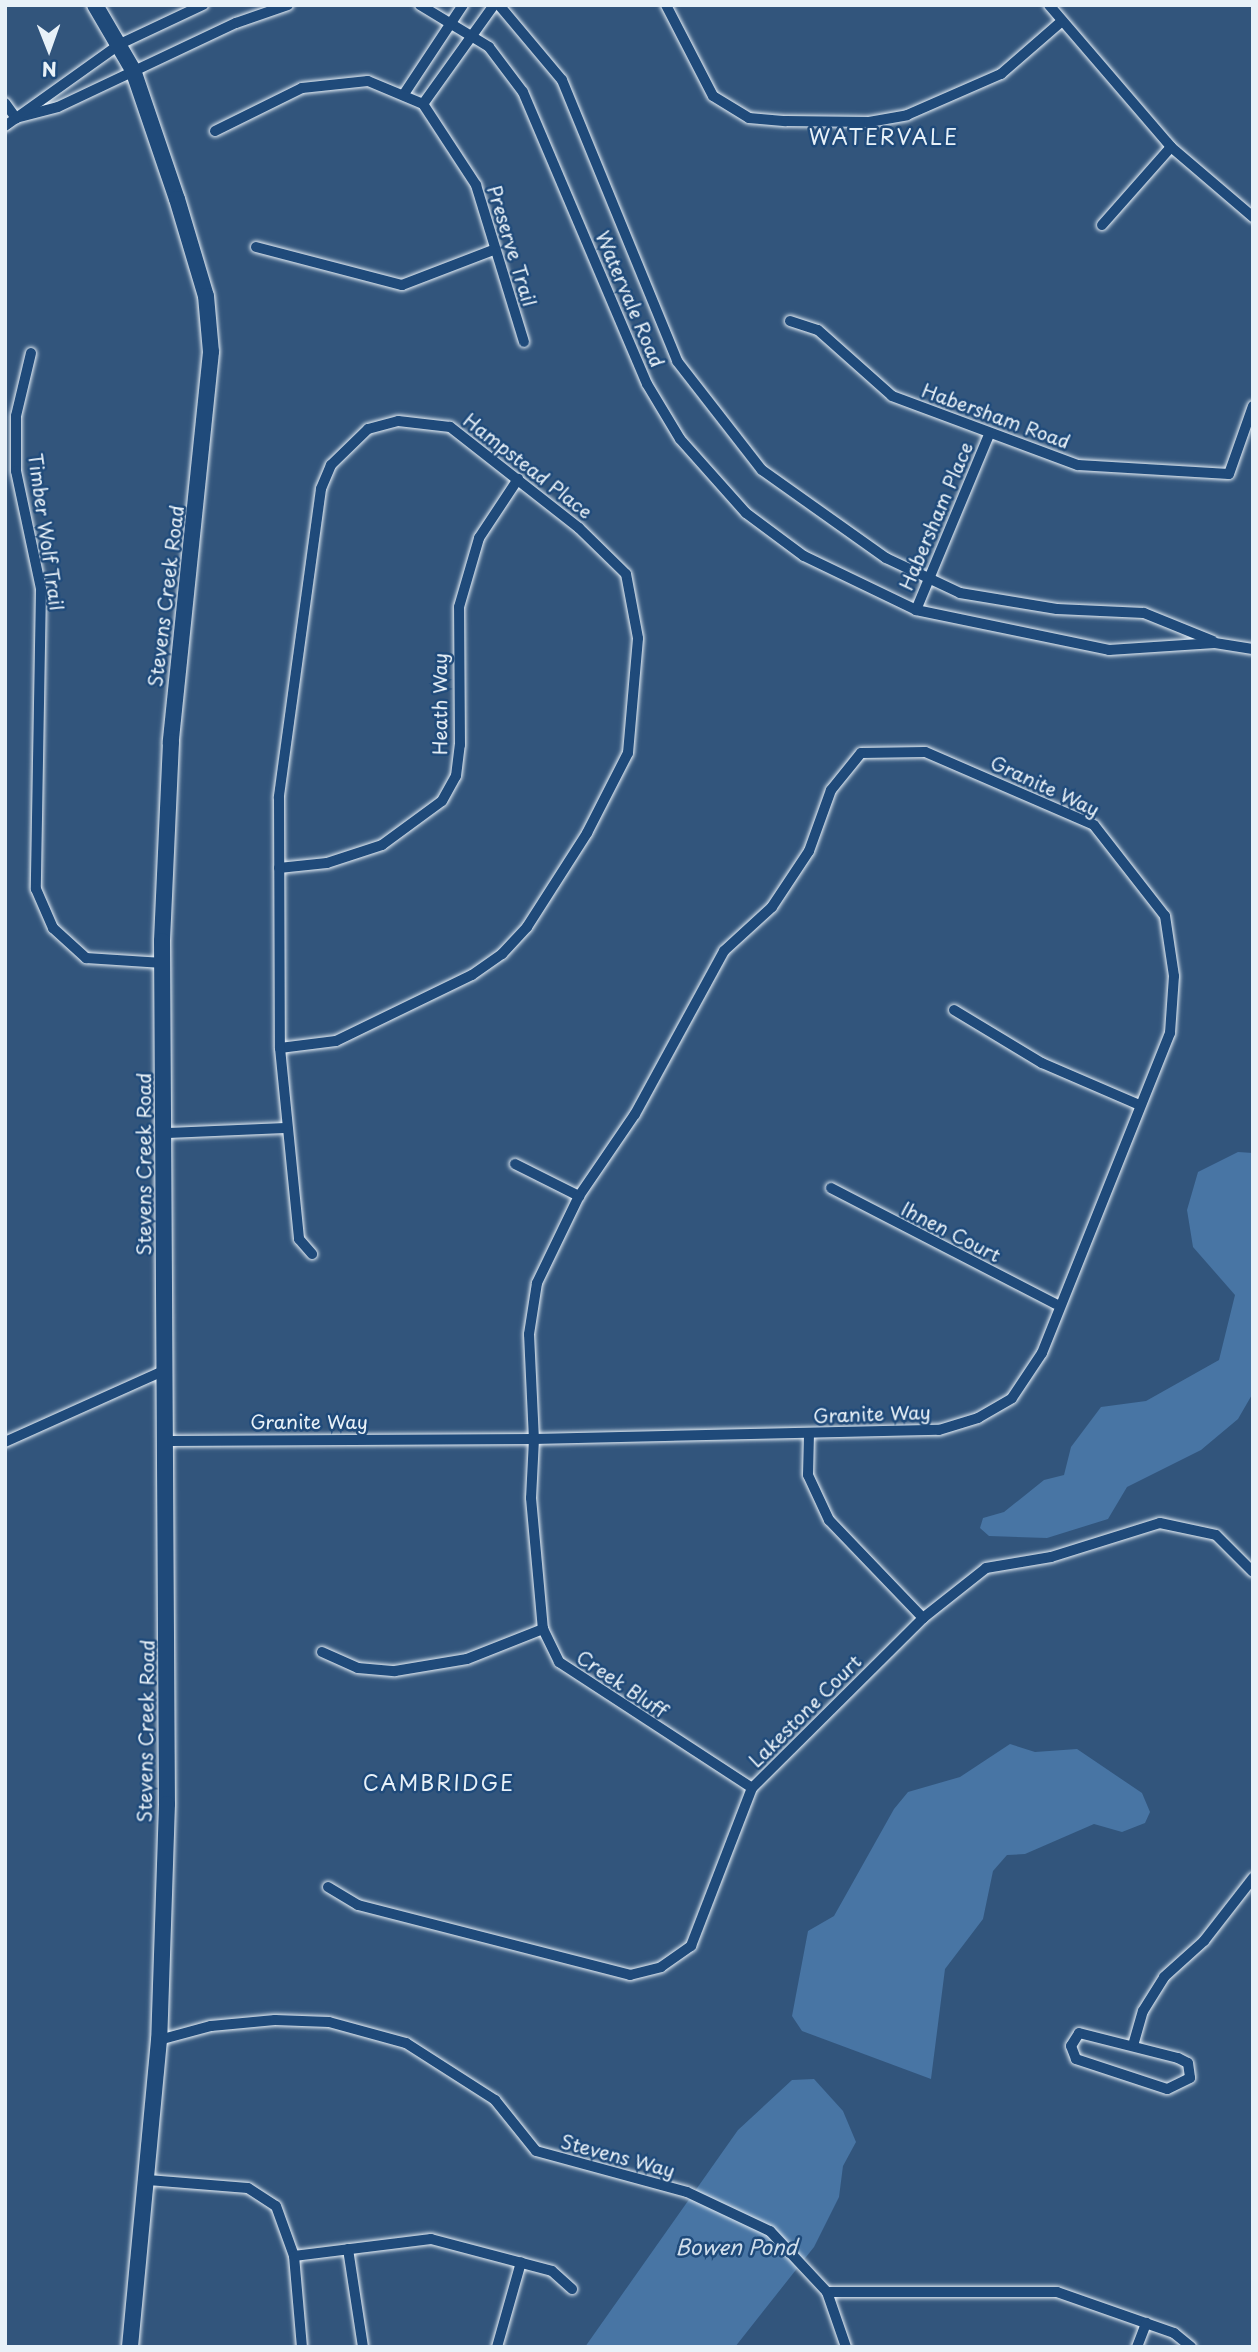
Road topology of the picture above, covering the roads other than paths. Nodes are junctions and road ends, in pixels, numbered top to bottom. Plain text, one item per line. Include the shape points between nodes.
1 (95, 5) edge
2 (203, 5) edge
3 (288, 5) edge
4 (420, 5) edge
5 (463, 5) edge
6 (497, 5) edge
7 (666, 5) edge
8 (1049, 5) edge
9 (453, 20) junction
10 (1062, 21) junction
11 (473, 35) junction
12 (120, 44) junction
13 (133, 70) junction
14 (70, 78) junction
15 (404, 94) junction
16 (80, 96) junction
17 (5, 103) edge
18 (423, 104) junction
19 (16, 118) junction
20 (5, 126) edge
21 (215, 131) dead end
22 (1171, 147) junction
23 (1253, 217) edge
24 (1102, 225) dead end
25 (256, 247) dead end
26 (493, 250) junction
27 (790, 321) dead end
28 (524, 342) dead end
29 (31, 354) dead end
30 (1253, 406) edge
31 (989, 435) junction
32 (518, 479) junction
33 (18, 480) junction
34 (5, 482) edge
35 (929, 578) junction
36 (916, 610) junction
37 (1215, 643) junction
38 (1253, 649) edge
39 (279, 868) junction
40 (163, 963) junction
41 (954, 1010) dead end
42 (280, 1048) junction
43 (1137, 1104) junction
44 (286, 1128) junction
45 (167, 1133) junction
46 (515, 1164) dead end
47 (831, 1188) dead end
48 (579, 1196) junction
49 (313, 1254) dead end
50 (1056, 1304) junction
51 (166, 1370) junction
52 (809, 1434) junction
53 (534, 1439) junction
54 (169, 1441) junction
55 (5, 1442) edge
56 (1253, 1572) edge
57 (923, 1618) junction
58 (542, 1629) junction
59 (322, 1652) dead end
60 (752, 1788) junction
61 (1253, 1878) edge
62 (328, 1888) dead end
63 (159, 2039) junction
64 (1134, 2042) junction
65 (148, 2180) junction
66 (348, 2249) junction
67 (293, 2256) junction
68 (521, 2262) junction
69 (572, 2289) dead end
70 (827, 2292) junction
71 (1146, 2323) junction
72 (130, 2347) edge
73 (302, 2347) edge
74 (363, 2347) edge
75 (497, 2347) edge
76 (846, 2347) edge
77 (1137, 2347) edge
78 (1191, 2347) edge

1 - 12 street, Stevens Creek Road
2 - 12 street
3 - 13 street
4 - 9 street, Watervale Road
5 - 9 street
6 - 11 street
6 - 35 street, Watervale Road via 562,80 654,313 706,405 737,445 789,492 886,558
7 - 10 street via 713,96 749,118 786,121 869,122 907,115 1001,74
8 - 10 street
9 - 11 street, Watervale Road
9 - 15 street
10 - 22 street
11 - 18 street
11 - 36 street, Watervale Road via 523,92 624,339 680,439 746,513 804,556
12 - 13 street, Stevens Creek Road
12 - 14 street
13 - 16 street
13 - 40 street, Stevens Creek Road via 206,296 211,352 171,742
14 - 16 street
14 - 19 street
15 - 18 street, Preserve Trail
15 - 21 street, Preserve Trail via 368,81 302,88
16 - 19 street
17 - 19 street
18 - 26 street, Preserve Trail via 476,185
19 - 20 street
22 - 23 street
22 - 24 street
25 - 26 street via 402,285
26 - 28 street, Preserve Trail
27 - 31 street, Habersham Road via 818,330 892,396
29 - 33 street, Timber Wolf Trail via 16,416
30 - 31 street, Habersham Road via 1229,474 1078,464
31 - 35 street, Habersham Place
32 - 39 street, Heath Way via 479,538 459,607 460,745 456,776 442,801 382,845 327,863
32 - 39 street, Hampstead Place via 450,427 428,421 368,429 331,465 299,632 279,797
32 - 42 street, Hampstead Place via 626,575 636,606 638,677 636,718 617,781 527,928 502,954 472,975 335,1041
33 - 34 street
33 - 40 street, Timber Wolf Trail via 41,589 36,889 53,928 86,958
35 - 36 street, Habersham Place
35 - 37 street, Watervale Road via 998,600 1144,613
36 - 37 street, Watervale Road via 1110,650
37 - 38 street, Watervale Road
39 - 42 street, Hampstead Place
40 - 45 street, Stevens Creek Road
41 - 43 street via 1042,1063
42 - 44 street, Hampstead Place
43 - 48 street, Granite Way via 1170,1033 1174,976 1165,916 1136,872 1094,825 1049,803 925,752 861,753 831,790 809,851 772,907 724,951 635,1114
43 - 50 street, Granite Way
44 - 45 street
44 - 49 street, Hampstead Place via 299,1239
45 - 51 street, Stevens Creek Road
46 - 48 street
47 - 50 street, Ihnen Court
48 - 53 street, Granite Way via 537,1283 529,1334
50 - 52 street, Granite Way via 1042,1353 1012,1398 978,1418 939,1430
51 - 54 street, Stevens Creek Road
51 - 55 street
52 - 53 street, Granite Way
52 - 57 street via 808,1475 829,1520
53 - 54 street, Granite Way
53 - 58 street, Creek Bluff via 531,1498
54 - 63 street, Stevens Creek Road
56 - 57 street, Lakestone Court via 1216,1535 1160,1523 1063,1554 986,1568
57 - 60 street, Lakestone Court
58 - 59 street via 467,1659 395,1671 358,1668
58 - 60 street, Creek Bluff via 559,1662
60 - 62 street, Lakestone Court via 691,1946 661,1967 630,1975 358,1905
61 - 64 street via 1204,1941 1164,1977 1143,2011
63 - 65 street, Stevens Creek Road
63 - 70 street, Stevens Way via 211,2026 275,2020 329,2021 378,2033 450,2067 495,2100 536,2151 747,2217 795,2251
64 - 64 street via 1079,2033 1071,2046 1076,2059 1167,2090 1190,2078 1188,2063
65 - 67 street via 265,2195 284,2218
65 - 72 street, Stevens Creek Road
66 - 67 street
66 - 68 street via 431,2239
66 - 74 street
67 - 73 street
68 - 69 street via 552,2271
68 - 75 street
70 - 71 street via 1056,2292
70 - 76 street, Stevens Way
71 - 77 street
71 - 78 street

